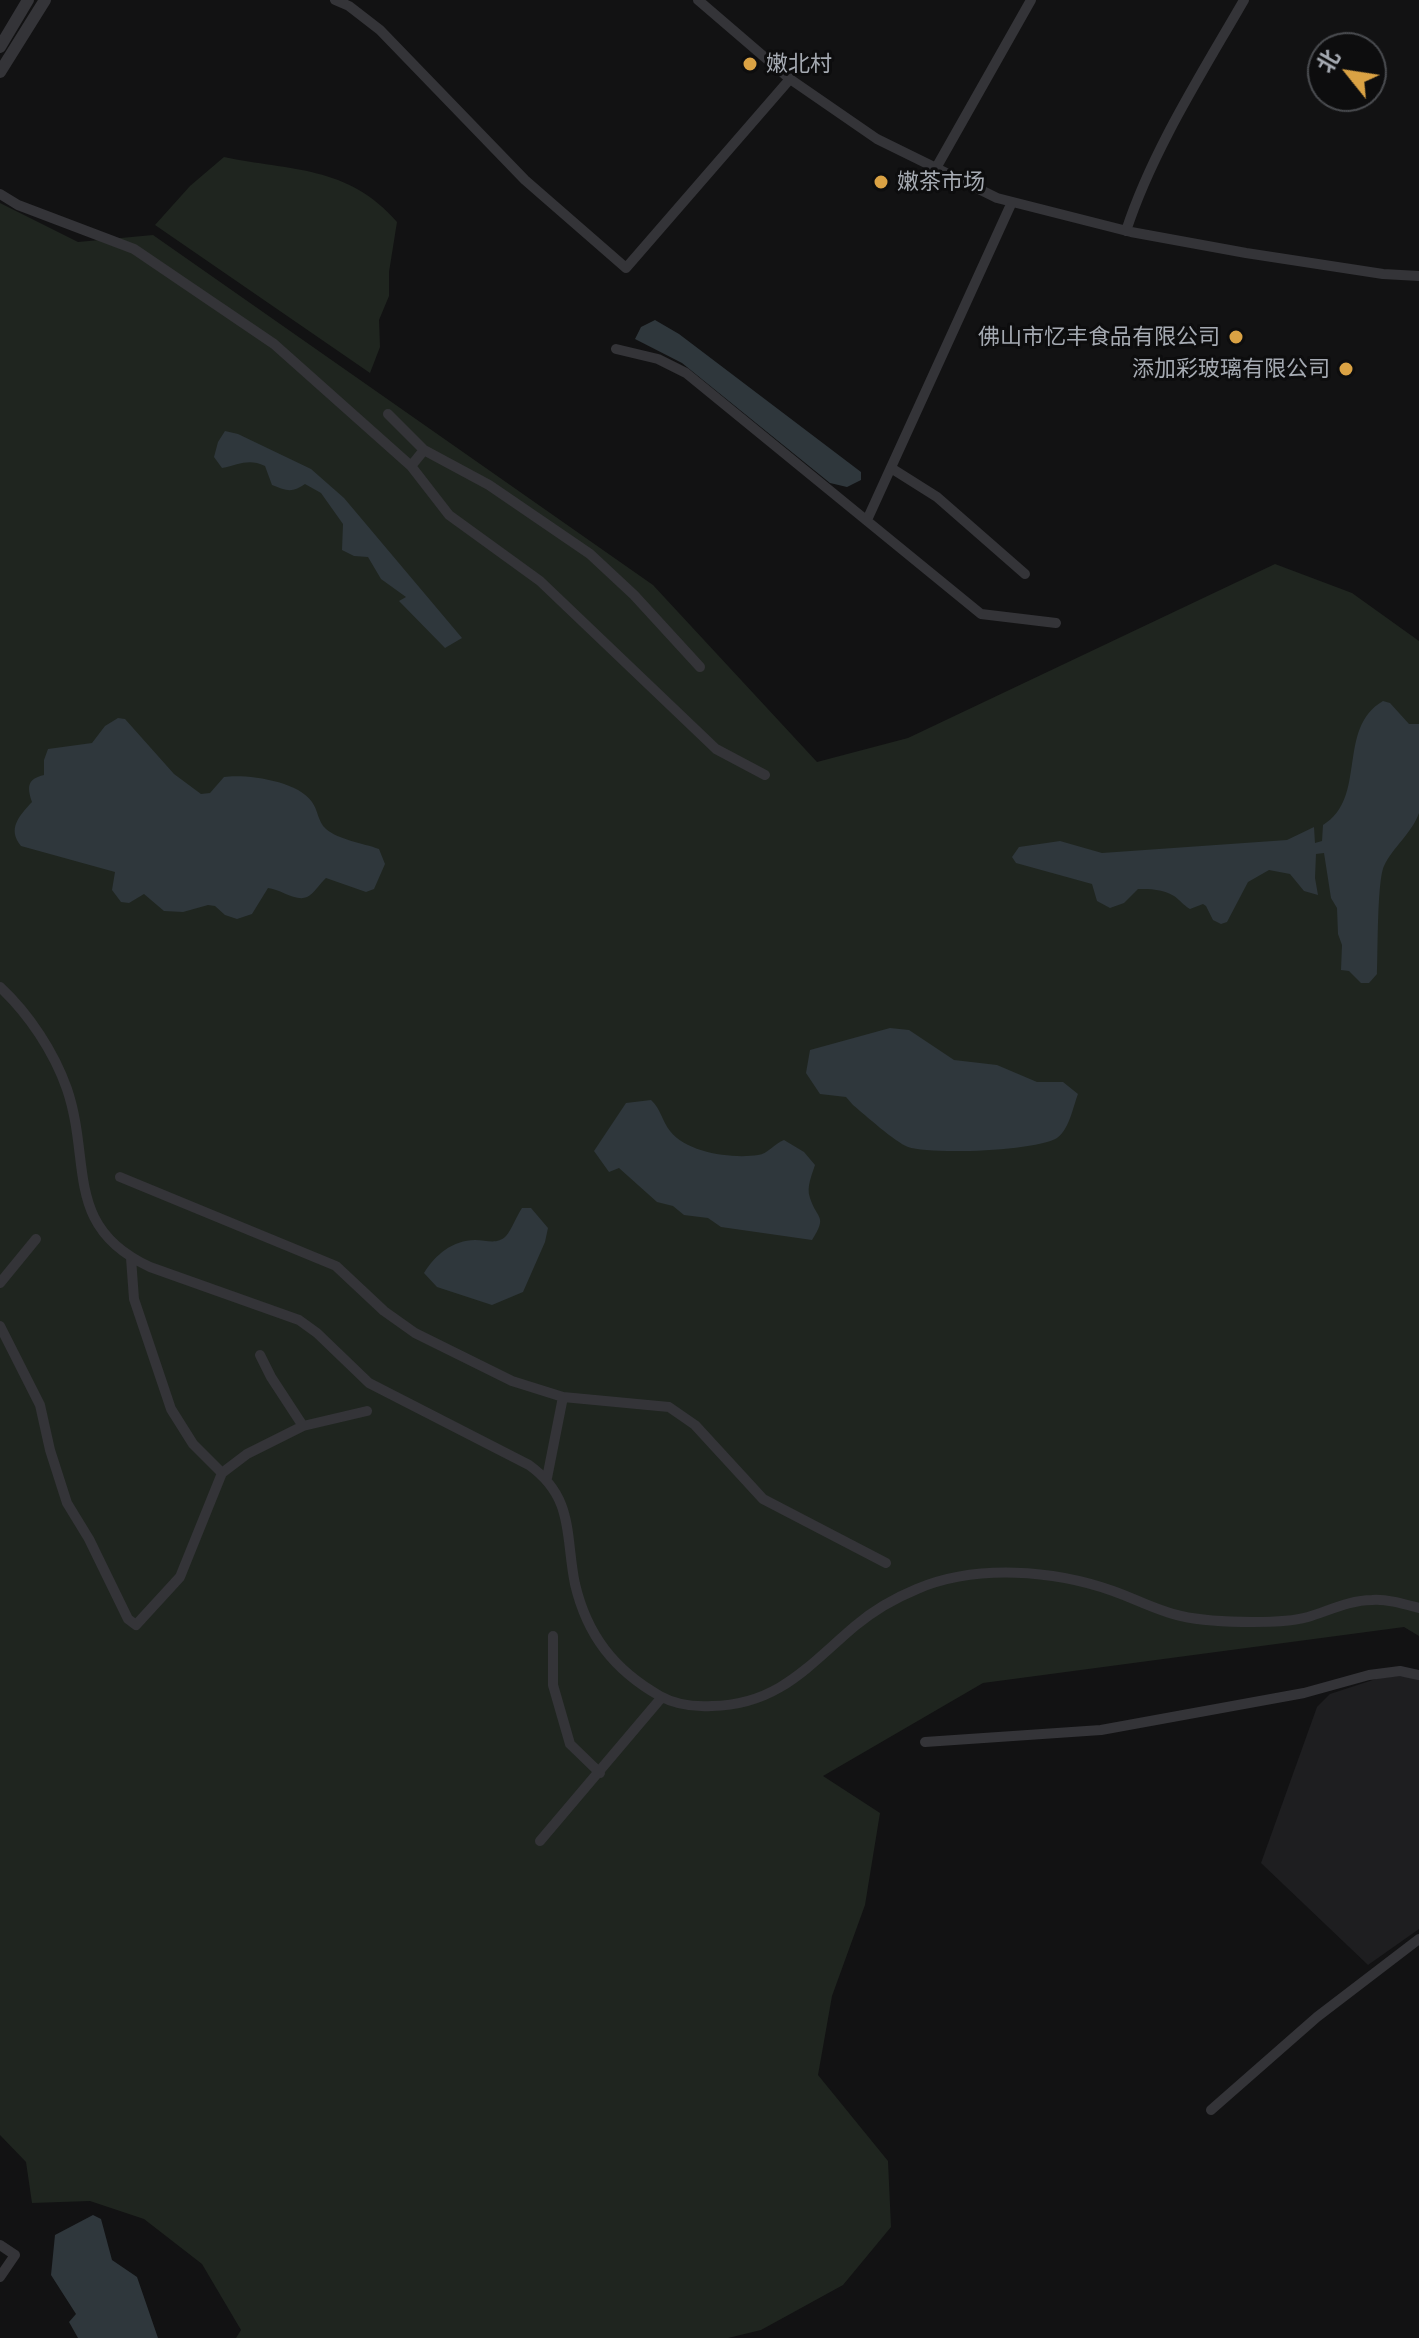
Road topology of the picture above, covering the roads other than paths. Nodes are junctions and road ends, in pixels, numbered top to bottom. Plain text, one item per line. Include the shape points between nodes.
1 (28, 0) edge
2 (45, 0) edge
3 (335, 0) edge
4 (698, 0) edge
5 (1031, 0) edge
6 (1244, 0) edge
7 (0, 47) edge
8 (0, 72) edge
9 (790, 79) junction
10 (936, 168) junction
11 (0, 194) edge
12 (1012, 202) junction
13 (1126, 231) junction
14 (1419, 276) edge
15 (616, 349) dead end
16 (388, 414) dead end
17 (424, 450) junction
18 (411, 466) junction
19 (891, 468) junction
20 (867, 520) junction
21 (1025, 574) dead end
22 (1056, 623) dead end
23 (700, 667) dead end
24 (765, 775) dead end
25 (0, 987) edge
26 (120, 1177) dead end
27 (36, 1239) dead end
28 (131, 1258) junction
29 (0, 1283) edge
30 (0, 1326) edge
31 (260, 1355) dead end
32 (563, 1397) junction
33 (367, 1411) dead end
34 (303, 1426) junction
35 (222, 1473) junction
36 (547, 1478) junction
37 (886, 1563) dead end
38 (1419, 1608) edge
39 (553, 1636) dead end
40 (1419, 1675) edge
41 (662, 1697) junction
42 (925, 1742) dead end
43 (600, 1773) junction
44 (540, 1841) dead end
45 (1419, 1939) edge
46 (1211, 2110) dead end
47 (0, 2245) edge
48 (0, 2277) edge

1 - 7 street
2 - 8 street
3 - 9 street via 380,30 525,180 626,268
4 - 9 street
5 - 10 street
6 - 13 street via 1170,132
9 - 10 street via 877,139
10 - 12 street
11 - 18 street via 134,249 274,344
12 - 13 street
12 - 19 street
13 - 14 street
15 - 20 street via 658,359 686,373
16 - 17 street
17 - 18 street
17 - 23 street via 489,485 590,554
18 - 24 street via 449,515 540,581 716,749
19 - 20 street
19 - 21 street via 937,497
20 - 22 street via 981,614
25 - 28 street via 39,1033 67,1088 80,1176 94,1219
26 - 32 street via 336,1266 415,1333 512,1381
27 - 29 street
28 - 35 street via 134,1299 171,1409 193,1444
28 - 36 street via 299,1320 369,1383
30 - 35 street via 40,1405 67,1503 128,1619 136,1625 180,1577
31 - 34 street
32 - 36 street
32 - 37 street via 669,1407 695,1425 763,1499
33 - 34 street
34 - 35 street
36 - 41 street via 564,1511 576,1584 601,1648 614,1664
38 - 41 street via 1370,1600 1303,1619 1183,1617 1081,1581 1028,1573 977,1574 920,1587 881,1607 800,1675 754,1701 690,1707
39 - 43 street via 553,1685 570,1744
40 - 42 street via 1369,1675 1304,1693 1101,1730
41 - 43 street
43 - 44 street
45 - 46 street via 1317,2017
47 - 48 street via 15,2255

